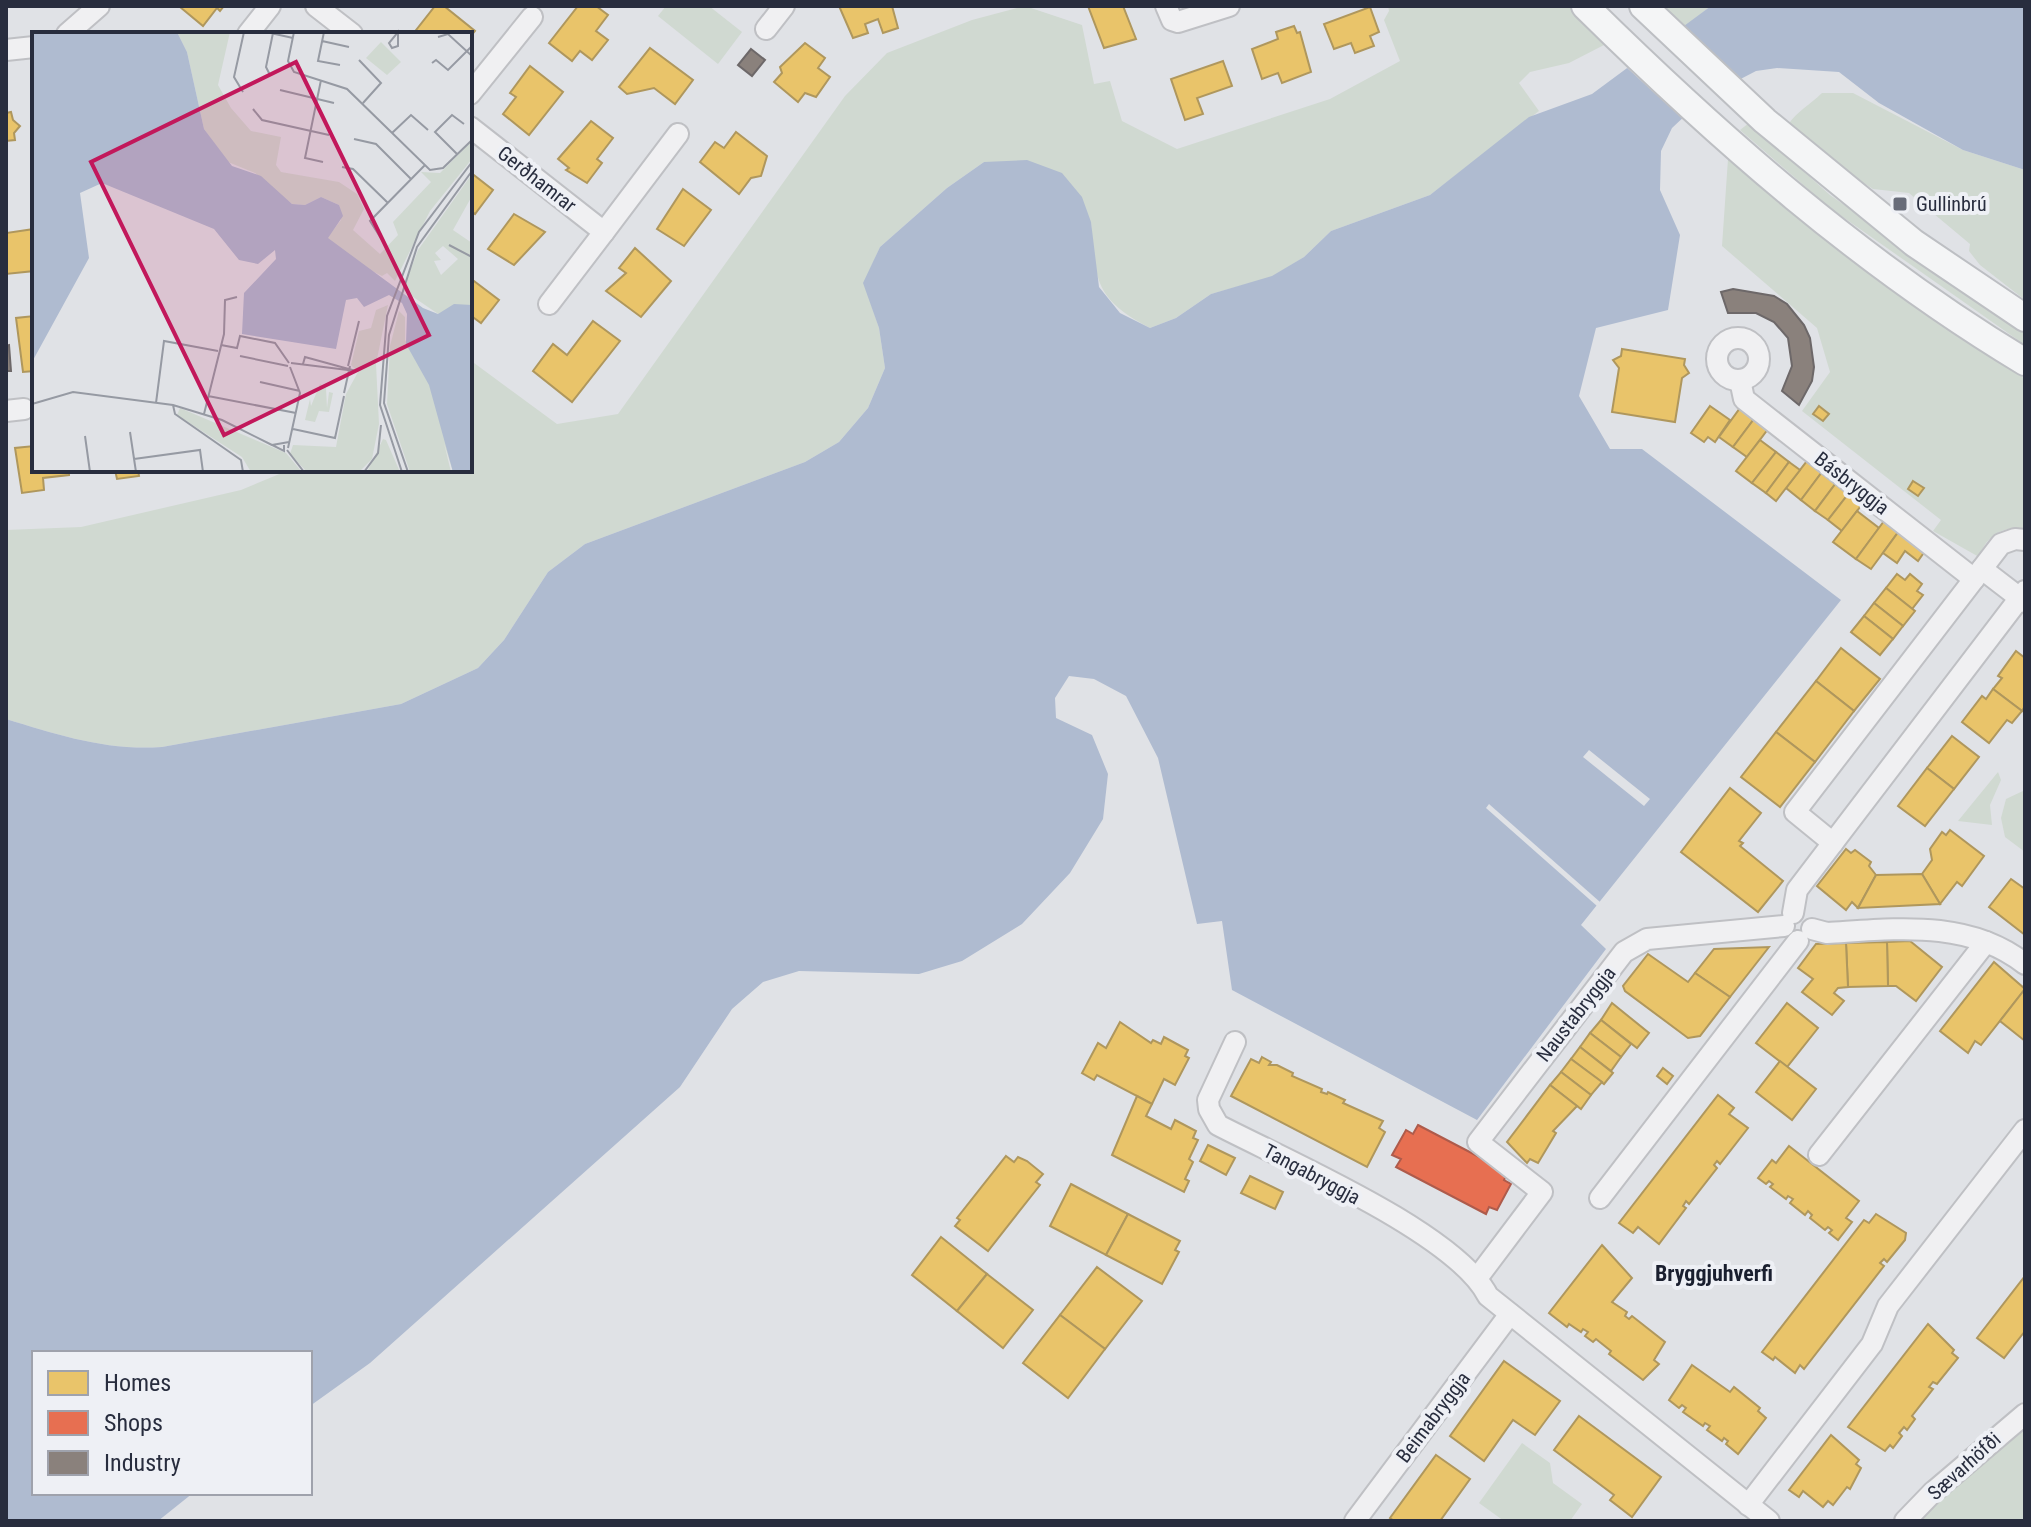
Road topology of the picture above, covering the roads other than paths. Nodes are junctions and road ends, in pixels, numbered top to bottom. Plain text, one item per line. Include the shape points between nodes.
1 (99, 6) edge
2 (270, 6) edge
3 (316, 6) edge
4 (784, 6) edge
5 (1166, 6) edge
6 (1229, 6) edge
7 (1643, 6) edge
8 (1587, 8) edge
9 (532, 17) dead end
10 (766, 29) dead end
11 (69, 32) edge
12 (250, 32) edge
13 (349, 32) edge
14 (32, 47) edge
15 (6, 50) edge
16 (472, 92) edge
17 (472, 129) edge
18 (678, 134) dead end
19 (604, 232) junction
20 (549, 304) dead end
21 (2025, 318) edge
22 (2025, 362) edge
23 (1740, 380) dead end
24 (2025, 540) edge
25 (1978, 574) junction
26 (2023, 597) edge
27 (1833, 843) junction
28 (1797, 927) junction
29 (1986, 942) junction
30 (2025, 964) edge
31 (1235, 1042) dead end
32 (2025, 1130) edge
33 (1819, 1155) dead end
34 (1600, 1198) dead end
35 (1478, 1277) junction
36 (1510, 1314) junction
37 (2025, 1414) edge
38 (1748, 1505) junction
39 (1355, 1521) edge
40 (1769, 1521) edge
41 (1905, 1521) edge

1 - 11 street
2 - 12 street
3 - 13 street
4 - 10 street
5 - 6 street via 1178,22
7 - 21 main road via 1765,121 1914,243
8 - 22 main road via 1737,151 1852,244
9 - 16 street
14 - 15 street
17 - 19 street, Gerðhamrar
18 - 19 street
19 - 20 street
23 - 25 street, Básbryggja via 1744,399
24 - 25 street via 2001,544
25 - 26 street, Básbryggja
25 - 27 street via 1795,812
26 - 27 street
27 - 28 street via 1797,890
28 - 29 street, Naustabryggja via 1827,933 1925,927
28 - 34 street
28 - 35 street, Naustabryggja via 1647,939 1624,952 1478,1142 1542,1192
29 - 30 street, Naustabryggja via 2002,946
29 - 33 street
31 - 35 street, Tangabryggja via 1208,1100 1218,1125 1422,1232
32 - 38 street via 1888,1306 1872,1344
35 - 36 street, Tangabryggja via 1488,1296
36 - 38 street, Tangabryggja
36 - 39 street, Beimabryggja
37 - 41 street, Sævarhöfði
38 - 40 street, Tangabryggja

